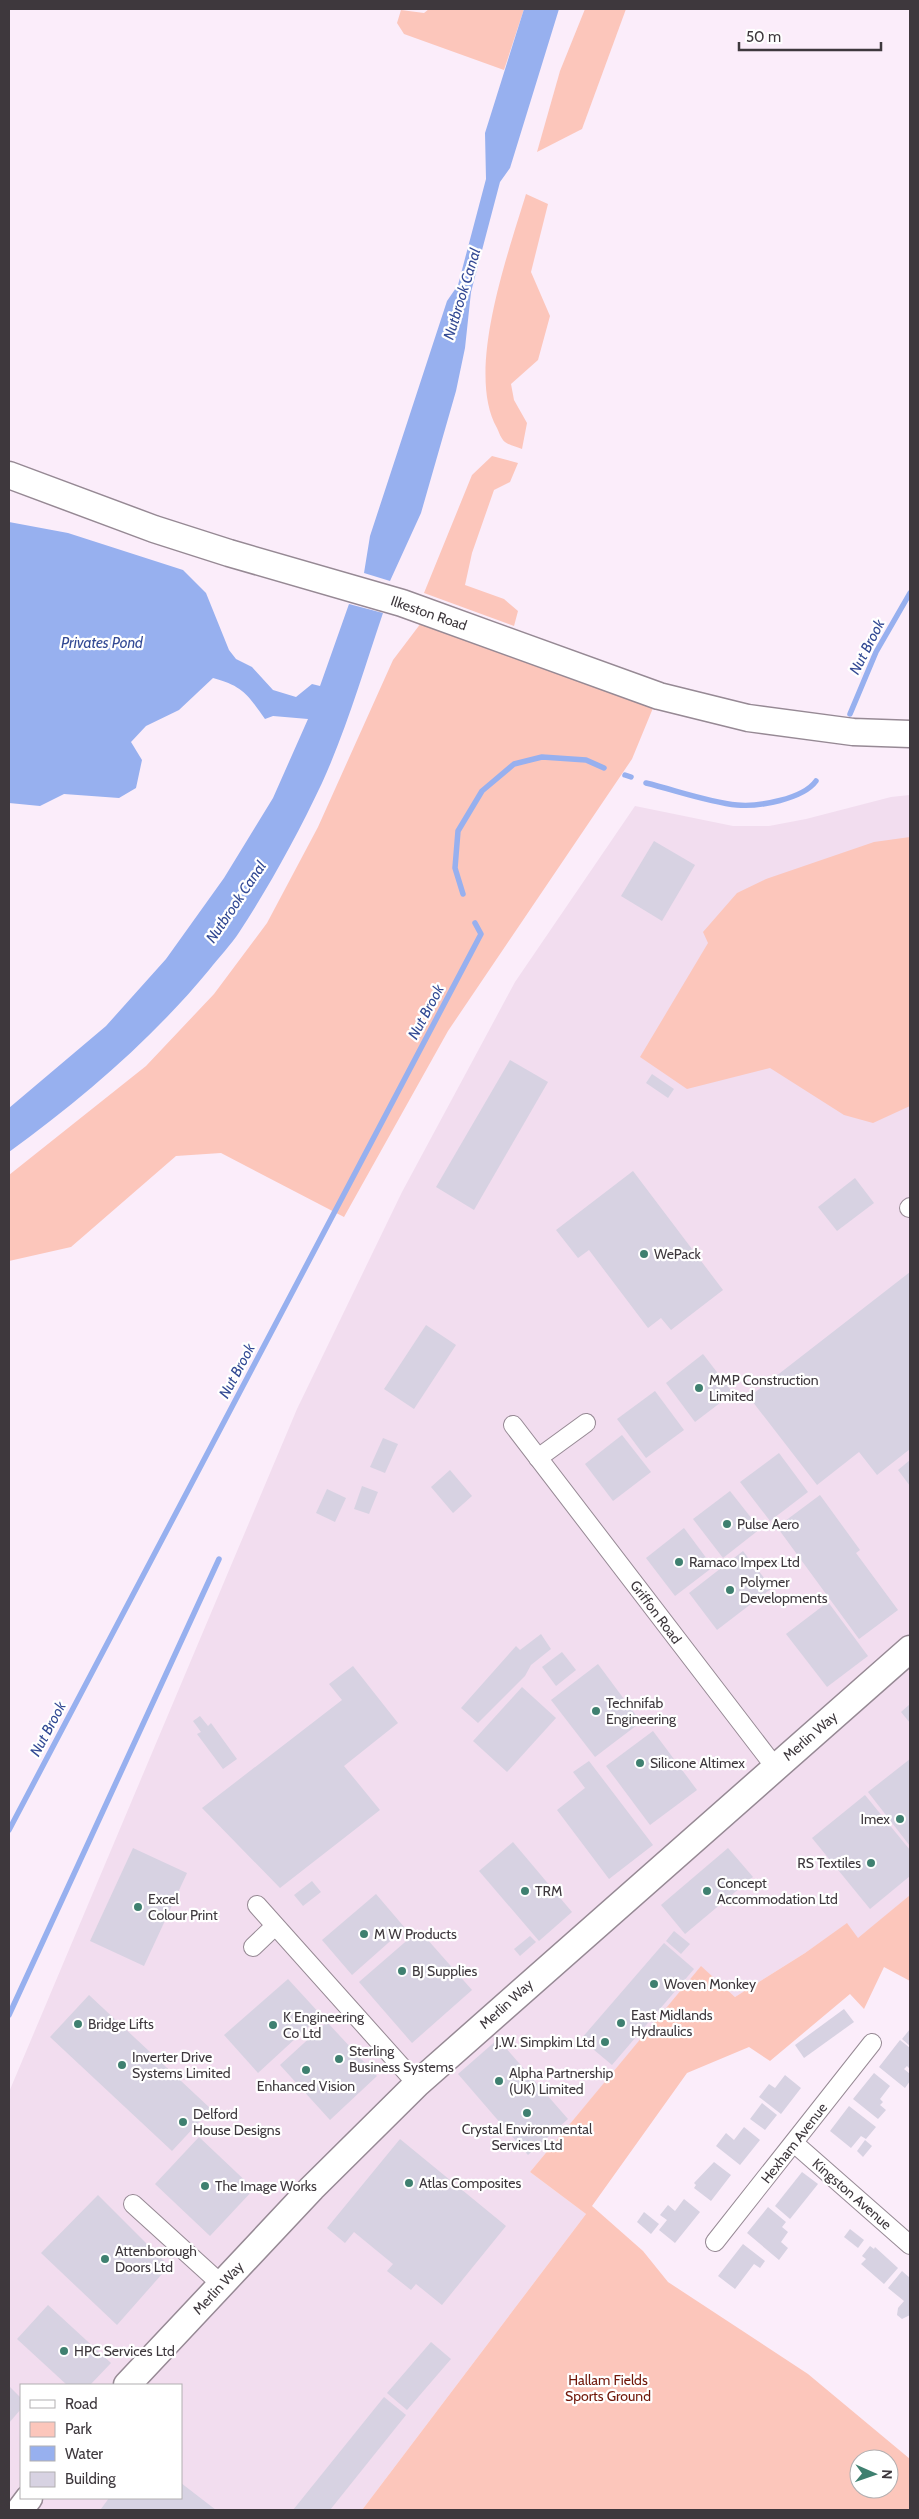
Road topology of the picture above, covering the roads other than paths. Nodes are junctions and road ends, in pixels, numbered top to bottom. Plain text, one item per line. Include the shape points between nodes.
1 (9, 475) edge
2 (910, 734) edge
3 (586, 1423) dead end
4 (513, 1425) dead end
5 (538, 1458) junction
6 (910, 1649) edge
7 (775, 1766) junction
8 (257, 1905) dead end
9 (276, 1926) junction
10 (253, 1947) dead end
11 (872, 2043) dead end
12 (417, 2084) junction
13 (794, 2143) junction
14 (134, 2204) dead end
15 (715, 2242) dead end
16 (910, 2245) edge
17 (221, 2284) junction
18 (128, 2384) edge
19 (28, 2499) edge
20 (20, 2510) edge

1 - 2 street, Ilkeston Road via 154,529 402,603 659,696 748,718 853,732
3 - 5 street
4 - 5 street, Griffon Road
5 - 7 street, Griffon Road
6 - 7 street, Merlin Way
7 - 12 street, Merlin Way
8 - 9 street
9 - 10 street
9 - 12 street
11 - 13 street, Hexham Avenue
12 - 17 street, Merlin Way via 331,2168
13 - 15 street, Hexham Avenue
13 - 16 street, Kingston Avenue
14 - 17 street
17 - 18 street, Merlin Way
19 - 20 street

